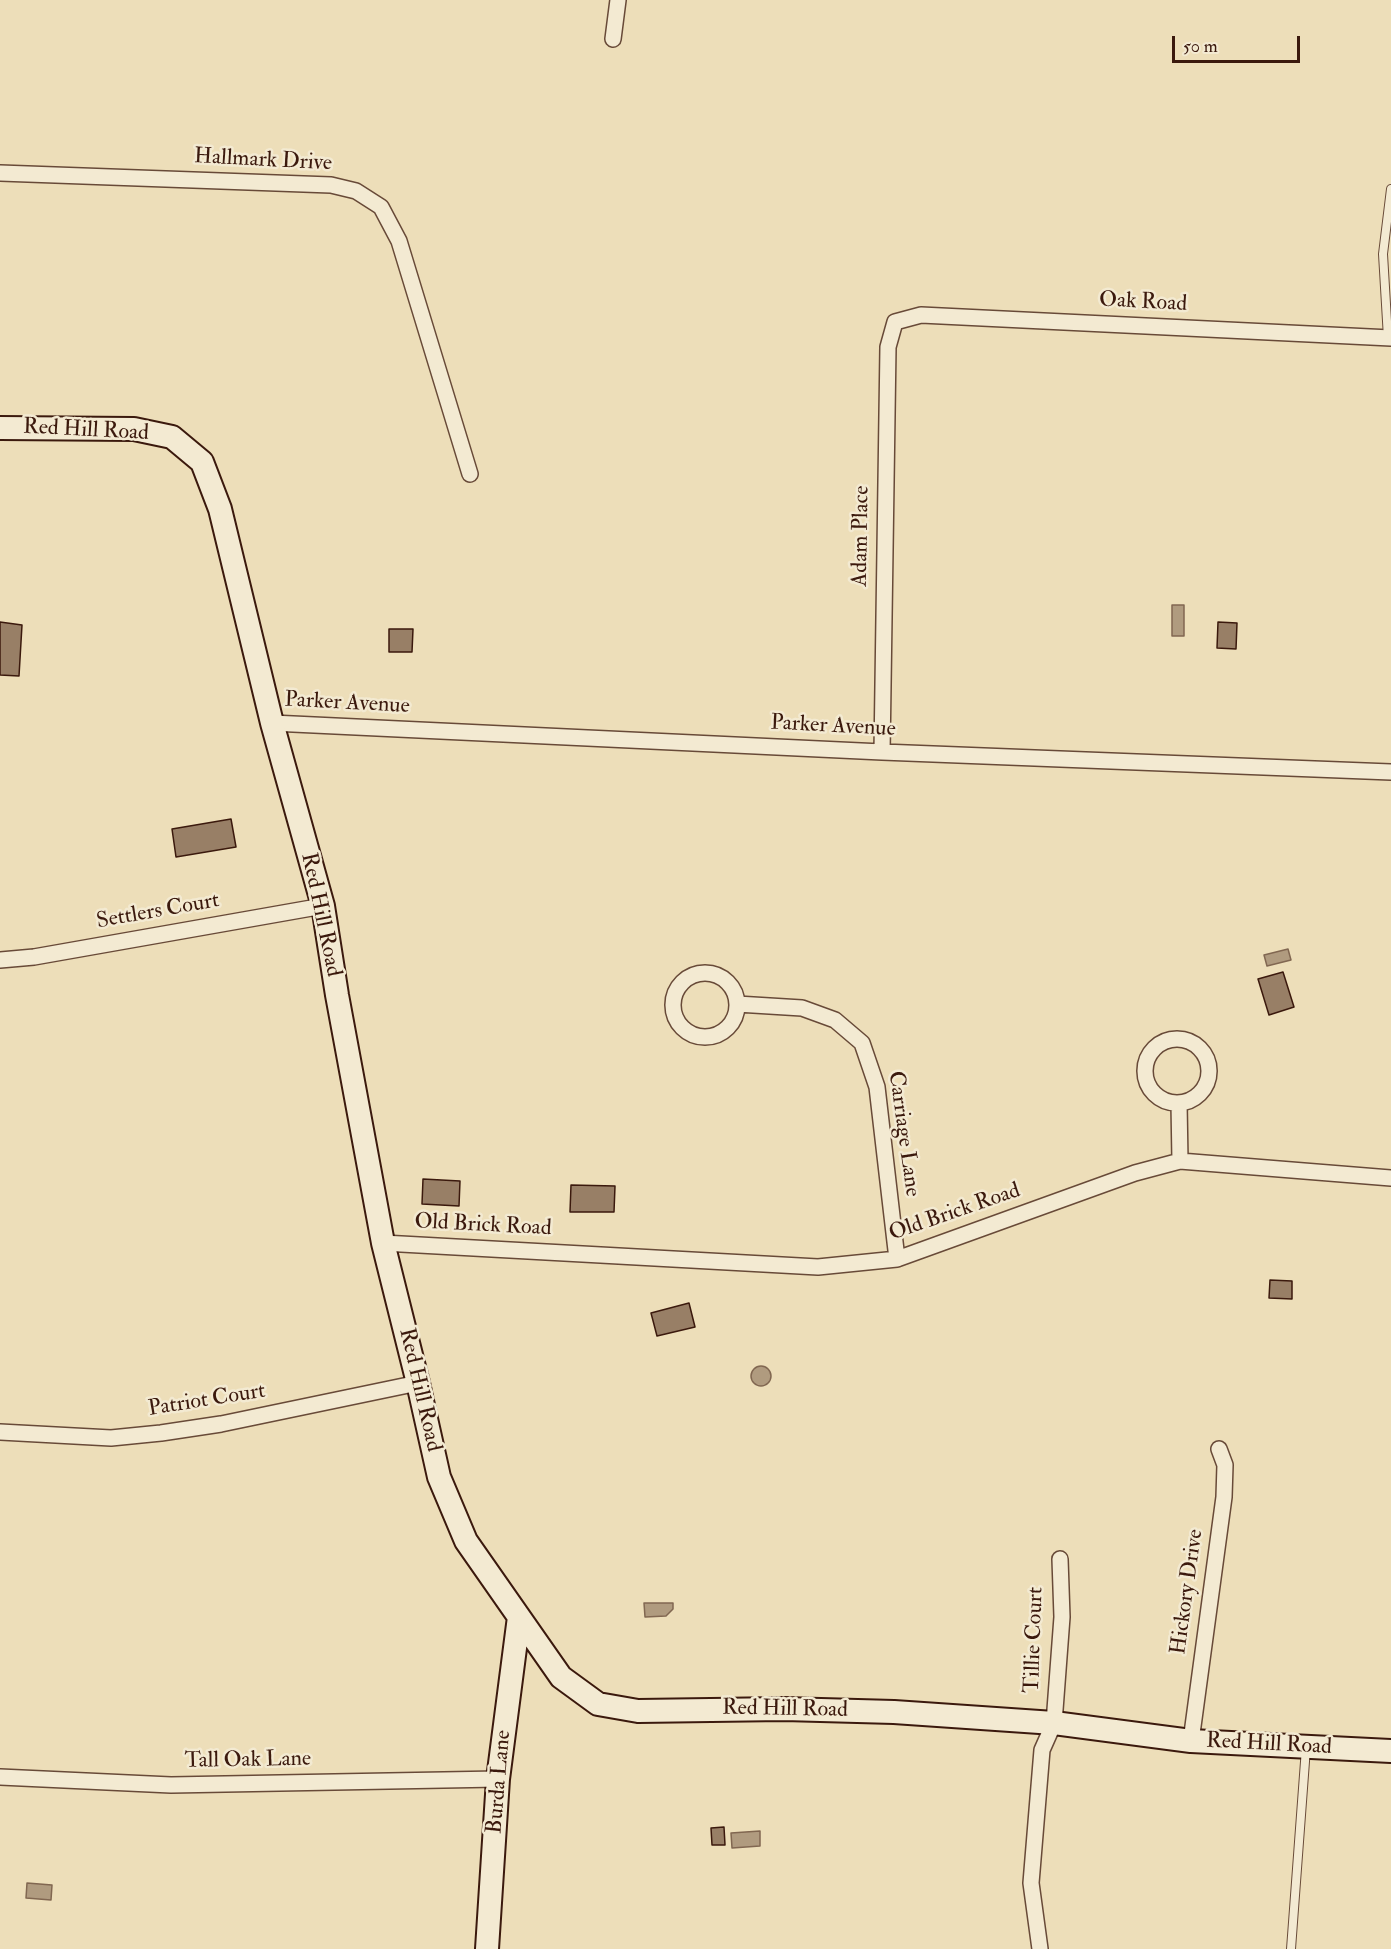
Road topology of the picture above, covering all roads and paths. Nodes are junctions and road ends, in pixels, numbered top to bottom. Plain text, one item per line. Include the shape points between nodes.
1 (618, 0) edge
2 (613, 39) dead end
3 (0, 173) edge
4 (1391, 189) edge
5 (895, 322) joint
6 (1390, 338) edge
7 (0, 428) edge
8 (470, 474) dead end
9 (272, 723) junction
10 (882, 752) junction
11 (1391, 772) edge
12 (323, 906) junction
13 (0, 960) edge
14 (738, 1004) junction
15 (1179, 1103) junction
16 (1180, 1161) junction
17 (1391, 1178) edge
18 (383, 1243) junction
19 (897, 1259) junction
20 (418, 1383) junction
21 (0, 1432) edge
22 (1219, 1449) dead end
23 (1060, 1559) dead end
24 (519, 1617) junction
25 (1054, 1723) junction
26 (1191, 1741) junction
27 (1306, 1747) junction
28 (1391, 1751) edge
29 (0, 1777) edge
30 (498, 1779) junction
31 (488, 1949) edge
32 (1040, 1949) edge
33 (1291, 1949) edge

1 - 2 street
3 - 8 street, Hallmark Drive via 331,185 356,191 381,207 399,241
4 - 6 lane via 1383,254
5 - 6 street, Oak Road via 921,315
5 - 10 street, Adam Place via 888,347
7 - 9 street, Red Hill Road via 134,429 172,437 202,462 220,509
9 - 10 street, Parker Avenue
9 - 12 street, Red Hill Road
10 - 11 street, Parker Avenue
12 - 13 street, Settlers Court
12 - 18 street, Red Hill Road
14 - 14 street via 735,993 721,977 701,973 682,983 673,1010 685,1030 708,1037 728,1028
14 - 19 street, Carriage Lane via 802,1008 834,1020 862,1043 877,1087
15 - 15 street via 1157,1097 1146,1082 1144,1070 1154,1048 1163,1041 1179,1038 1200,1047 1209,1062 1210,1073 1203,1091 1194,1099
15 - 16 street
16 - 17 street, Old Brick Road
16 - 19 street, Old Brick Road via 1135,1173
18 - 19 street, Old Brick Road via 818,1267
18 - 20 street, Red Hill Road
20 - 21 street, Patriot Court via 161,1433 111,1438
20 - 24 street, Red Hill Road via 439,1477 466,1541
22 - 26 street, Hickory Drive via 1225,1465 1224,1497
23 - 25 street, Tillie Court via 1062,1617
24 - 25 street, Red Hill Road via 561,1677 598,1704 638,1711 795,1709
24 - 30 street, Burda Lane
25 - 26 street, Red Hill Road
25 - 32 street, Tillie Court via 1042,1750 1031,1883
26 - 27 street, Red Hill Road
27 - 28 street, Red Hill Road
27 - 33 lane
29 - 30 street, Tall Oak Lane via 171,1785
30 - 31 street, Burda Lane

